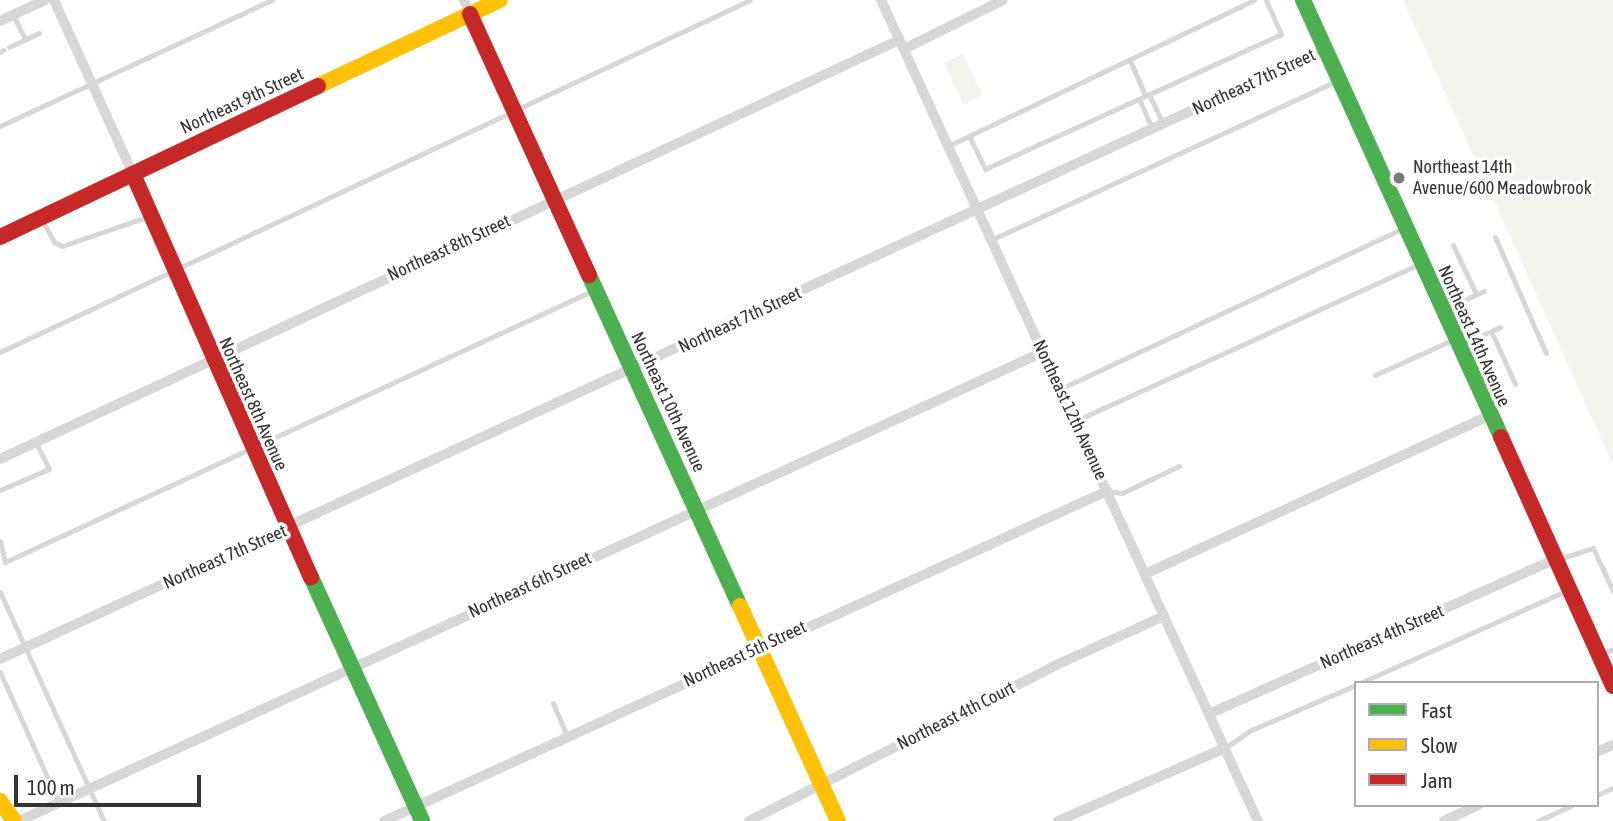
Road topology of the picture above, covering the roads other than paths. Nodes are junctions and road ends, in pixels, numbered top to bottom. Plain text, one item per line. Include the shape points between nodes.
1 (45, 0) edge
2 (54, 0) edge
3 (272, 0) edge
4 (500, 0) edge
5 (750, 0) edge
6 (881, 0) edge
7 (1003, 0) edge
8 (1254, 0) edge
9 (1266, 0) edge
10 (1303, 0) edge
11 (467, 7) edge
12 (13, 15) junction
13 (0, 20) edge
14 (39, 33) dead end
15 (26, 39) junction
16 (902, 44) junction
17 (1325, 49) junction
18 (4, 50) edge
19 (1130, 60) junction
20 (1340, 80) junction
21 (92, 84) junction
22 (1144, 96) junction
23 (514, 112) junction
24 (0, 126) edge
25 (1158, 127) junction
26 (969, 136) junction
27 (950, 145) junction
28 (133, 174) junction
29 (553, 200) junction
30 (980, 209) junction
31 (151, 216) junction
32 (41, 217) junction
33 (1405, 228) junction
34 (0, 237) edge
35 (1495, 237) dead end
36 (993, 239) junction
37 (1454, 245) dead end
38 (1420, 263) junction
39 (174, 270) junction
40 (1513, 277) junction
41 (1506, 281) dead end
42 (595, 290) junction
43 (1484, 291) dead end
44 (1476, 294) junction
45 (1441, 311) junction
46 (1530, 314) junction
47 (1522, 318) dead end
48 (1500, 327) dead end
49 (1491, 331) junction
50 (1456, 342) junction
51 (0, 352) edge
52 (1042, 352) junction
53 (1546, 352) dead end
54 (212, 360) junction
55 (632, 369) junction
56 (1375, 375) dead end
57 (1515, 384) dead end
58 (1060, 389) junction
59 (1489, 416) junction
60 (1075, 421) junction
61 (36, 442) junction
62 (251, 447) junction
63 (0, 458) edge
64 (1179, 466) dead end
65 (0, 491) edge
66 (1107, 491) junction
67 (696, 509) junction
68 (289, 528) junction
69 (0, 541) edge
70 (1556, 559) junction
71 (2, 563) edge
72 (1145, 574) junction
73 (1569, 589) junction
74 (1613, 591) edge
75 (0, 592) edge
76 (1164, 616) junction
77 (759, 647) junction
78 (26, 648) junction
79 (1606, 652) edge
80 (0, 659) edge
81 (352, 668) junction
82 (0, 672) edge
83 (1365, 681) edge
84 (1354, 686) edge
85 (1613, 686) edge
86 (553, 703) dead end
87 (1209, 715) junction
88 (568, 736) junction
89 (1225, 748) junction
90 (822, 786) junction
91 (89, 789) junction
92 (0, 801) edge
93 (59, 803) junction
94 (1475, 807) edge
95 (1569, 807) edge
96 (419, 814) edge
97 (17, 821) edge
98 (104, 821) edge
99 (384, 821) edge
100 (750, 821) edge
101 (838, 821) edge
102 (1058, 821) edge
103 (1258, 821) edge
104 (1444, 821) edge
105 (1538, 821) edge

1 - 12 street
2 - 21 street, Northeast 8th Avenue
3 - 21 lane
4 - 11 street, Northeast 9th Street
5 - 23 lane
6 - 16 street, Northeast 12th Avenue
7 - 16 street, Northeast 8th Street
8 - 19 lane
9 - 22 lane via 1280,34
10 - 17 street, Northeast 14th Avenue
11 - 23 street, Northeast 10th Avenue
11 - 28 street, Northeast 9th Street
12 - 13 street
12 - 15 lane
14 - 15 lane
15 - 18 lane
16 - 27 street, Northeast 12th Avenue
16 - 29 street, Northeast 8th Street
17 - 20 street, Northeast 14th Avenue
17 - 25 street, Northeast 7th Street
19 - 22 lane
19 - 26 lane
20 - 33 street, Northeast 14th Avenue
20 - 36 lane
21 - 24 lane
21 - 28 street, Northeast 8th Avenue
22 - 25 lane
22 - 25 lane
22 - 26 lane via 985,169
23 - 29 street, Northeast 10th Avenue
23 - 39 lane
25 - 30 street, Northeast 7th Street
26 - 27 lane
27 - 30 street, Northeast 12th Avenue
28 - 31 street, Northeast 8th Avenue
28 - 32 street, Northeast 9th Street
29 - 42 street, Northeast 10th Avenue
29 - 54 street, Northeast 8th Street
30 - 36 street, Northeast 12th Avenue
30 - 55 street, Northeast 7th Street
31 - 32 lane via 62,246 54,242
31 - 39 street, Northeast 8th Avenue
32 - 34 street, Northeast 9th Street
33 - 38 street, Northeast 14th Avenue
33 - 58 lane
35 - 40 lane
36 - 52 street, Northeast 12th Avenue
37 - 44 lane
38 - 45 street, Northeast 14th Avenue
38 - 60 lane
39 - 51 lane
39 - 54 street, Northeast 8th Avenue
40 - 41 lane
40 - 46 lane
42 - 55 street, Northeast 10th Avenue
42 - 62 lane
43 - 44 lane
44 - 45 lane
45 - 50 street, Northeast 14th Avenue
46 - 47 lane
46 - 53 lane
48 - 49 lane
49 - 50 lane
49 - 57 lane
50 - 56 lane
50 - 59 street, Northeast 14th Avenue
52 - 58 street, Northeast 12th Avenue
52 - 67 street, Northeast 6th Street
54 - 61 street, Northeast 8th Street
54 - 62 street, Northeast 8th Avenue
55 - 67 street, Northeast 10th Avenue
55 - 68 street, Northeast 7th Street
58 - 60 street, Northeast 12th Avenue
59 - 70 street, Northeast 14th Avenue
59 - 72 street
60 - 66 street, Northeast 12th Avenue
61 - 63 street, Northeast 8th Street
61 - 65 lane via 49,469
62 - 68 street, Northeast 8th Avenue
62 - 71 lane
64 - 66 lane via 1122,493
66 - 72 street, Northeast 12th Avenue
66 - 77 street, Northeast 5th Street
67 - 77 street, Northeast 10th Avenue
67 - 81 street, Northeast 6th Street
68 - 78 street, Northeast 7th Street
68 - 81 street, Northeast 8th Avenue
69 - 71 lane
70 - 73 street, Northeast 14th Avenue
70 - 74 lane via 1593,548
70 - 87 street, Northeast 4th Street
72 - 76 street, Northeast 12th Avenue
73 - 79 street, Northeast 14th Avenue
73 - 83 lane
75 - 78 lane
76 - 87 street, Northeast 12th Avenue
76 - 90 street, Northeast 4th Court via 1040,673
77 - 88 street, Northeast 5th Street
77 - 90 street, Northeast 10th Avenue
78 - 80 street, Northeast 7th Street
78 - 91 lane
79 - 85 street, Northeast 14th Avenue
81 - 91 street, Northeast 6th Street
81 - 96 street, Northeast 8th Avenue
82 - 93 lane
84 - 89 lane via 1249,731
86 - 88 lane
87 - 89 street, Northeast 12th Avenue
88 - 96 street, Northeast 5th Street
89 - 102 street
89 - 103 street, Northeast 12th Avenue
90 - 100 street, Northeast 4th Court
90 - 101 street, Northeast 10th Avenue
91 - 93 street, Northeast 6th Street
91 - 98 lane
92 - 97 street
93 - 97 street, Northeast 6th Street
94 - 104 street
95 - 105 lane
96 - 99 street, Northeast 5th Street

